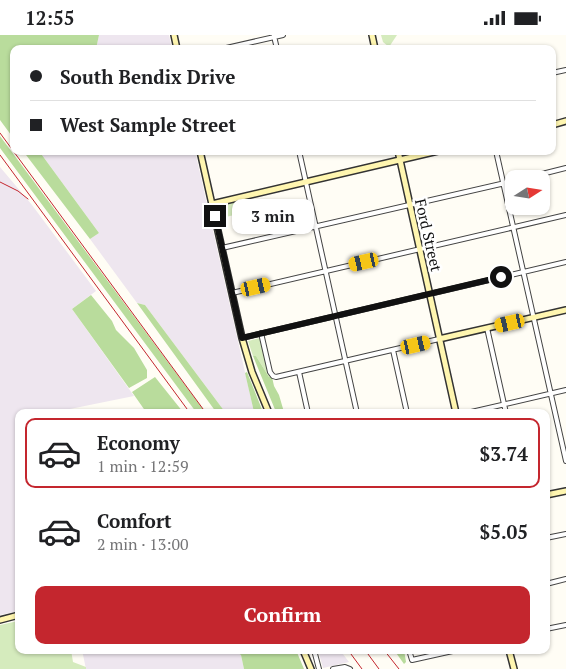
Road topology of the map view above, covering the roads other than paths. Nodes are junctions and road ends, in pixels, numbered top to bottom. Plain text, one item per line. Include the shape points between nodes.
1 (282, 35) edge
2 (274, 36) edge
3 (238, 45) edge
4 (201, 155) edge
5 (300, 155) edge
6 (399, 155) edge
7 (421, 155) edge
8 (497, 155) edge
9 (400, 160) junction
10 (566, 168) edge
11 (550, 172) edge
12 (306, 182) junction
13 (504, 183) junction
14 (212, 204) junction
15 (410, 205) junction
16 (566, 215) edge
17 (316, 227) junction
18 (514, 227) junction
19 (222, 249) junction
20 (420, 249) junction
21 (566, 263) edge
22 (326, 271) junction
23 (524, 272) junction
24 (232, 293) junction
25 (430, 294) junction
26 (566, 310) edge
27 (336, 316) junction
28 (534, 317) junction
29 (487, 328) junction
30 (261, 333) junction
31 (242, 338) junction
32 (440, 339) junction
33 (393, 350) junction
34 (346, 361) junction
35 (299, 371) junction
36 (566, 389) edge
37 (550, 393) junction
38 (504, 404) junction
39 (267, 409) edge
40 (307, 409) edge
41 (356, 409) edge
42 (406, 409) edge
43 (455, 409) edge
44 (483, 409) edge
45 (505, 409) edge
46 (566, 461) edge
47 (566, 491) edge
48 (550, 494) edge
49 (566, 534) edge
50 (550, 537) edge
51 (566, 579) edge
52 (550, 583) edge
53 (15, 616) edge
54 (0, 619) edge
55 (566, 625) edge
56 (550, 628) edge
57 (305, 654) edge
58 (315, 654) edge
59 (411, 654) edge
60 (439, 654) edge
61 (511, 654) edge
62 (311, 669) edge
63 (319, 669) edge
64 (333, 669) edge
65 (350, 669) edge
66 (514, 669) edge

1 - 2 street
2 - 3 street
4 - 14 street
5 - 12 street
6 - 9 street, Ford Street
7 - 9 street
8 - 13 street
9 - 12 street
9 - 15 street, Ford Street
10 - 11 street
12 - 14 street
12 - 17 street
13 - 15 street
13 - 18 street
14 - 19 street
15 - 17 street
15 - 20 street, Ford Street
16 - 18 street
17 - 19 street
17 - 22 street
18 - 20 street
18 - 23 street
19 - 24 street
20 - 22 street
20 - 25 street, Ford Street
21 - 23 street
22 - 24 street
22 - 27 street
23 - 25 street
23 - 28 street
24 - 31 street
25 - 27 street
25 - 32 street, Ford Street
26 - 28 street
27 - 30 street
27 - 34 street
28 - 29 street
28 - 37 street
29 - 32 street
29 - 38 street
30 - 31 street
30 - 35 street via 273,376
31 - 39 street
32 - 33 street
32 - 43 street, Ford Street
33 - 34 street
33 - 42 street
34 - 35 street
34 - 41 street
35 - 40 street
36 - 37 street
37 - 38 street
37 - 46 street
38 - 44 street
38 - 45 street
47 - 48 street
49 - 50 street
51 - 52 street
53 - 54 street
55 - 56 street
57 - 62 street
58 - 63 street
59 - 60 street via 412,660
61 - 66 street
64 - 65 street

